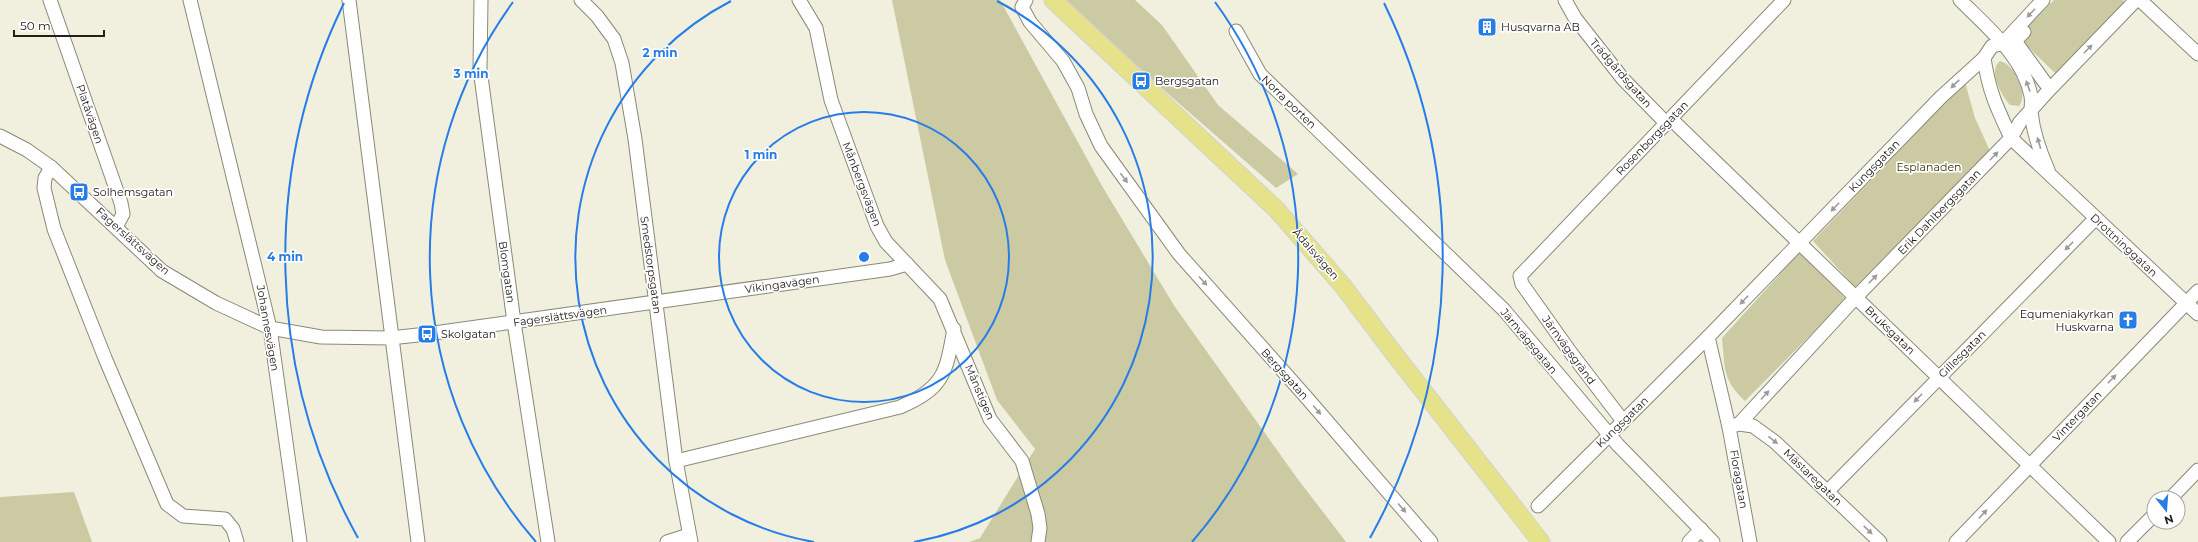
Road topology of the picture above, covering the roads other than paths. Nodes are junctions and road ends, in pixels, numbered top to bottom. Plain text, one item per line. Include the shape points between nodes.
1 (50, 0) edge
2 (190, 0) edge
3 (349, 0) edge
4 (481, 0) edge
5 (581, 0) edge
6 (799, 0) edge
7 (1026, 0) edge
8 (1053, 0) edge
9 (1565, 0) edge
10 (1784, 0) edge
11 (1960, 0) edge
12 (2043, 0) edge
13 (2136, 0) edge
14 (2140, 0) edge
15 (1989, 29) junction
16 (1236, 31) dead end
17 (2024, 32) dead end
18 (2002, 44) junction
19 (2198, 54) edge
20 (1986, 55) junction
21 (2046, 84) dead end
22 (2031, 110) junction
23 (2003, 120) junction
24 (1669, 121) junction
25 (2020, 122) junction
26 (0, 136) edge
27 (2011, 138) junction
28 (1337, 148) joint
29 (51, 167) junction
30 (2050, 175) junction
31 (2096, 218) junction
32 (116, 227) junction
33 (1800, 243) junction
34 (907, 264) junction
35 (1520, 276) joint
36 (2198, 291) edge
37 (1856, 297) junction
38 (656, 302) junction
39 (2186, 302) junction
40 (2198, 314) edge
41 (514, 322) junction
42 (270, 328) junction
43 (954, 328) junction
44 (1708, 337) junction
45 (390, 338) junction
46 (1939, 377) junction
47 (1623, 421) junction
48 (1734, 425) junction
49 (1610, 434) junction
50 (676, 461) junction
51 (2030, 464) junction
52 (2198, 470) edge
53 (2179, 490) edge
54 (1828, 491) junction
55 (1538, 506) dead end
56 (2146, 523) edge
57 (1701, 529) junction
58 (690, 538) edge
59 (237, 542) edge
60 (300, 542) edge
61 (418, 542) edge
62 (548, 542) edge
63 (667, 542) edge
64 (1038, 542) edge
65 (1431, 542) edge
66 (1541, 542) edge
67 (1689, 542) edge
68 (1713, 542) edge
69 (1750, 542) edge
70 (1880, 542) edge
71 (1956, 542) edge
72 (2109, 542) edge
73 (2127, 542) edge

1 - 32 street, Platåvägen via 121,203 123,214
2 - 42 street, Johannesvägen
3 - 45 street
4 - 41 street, Blomgatan via 480,69
5 - 38 street, Smedstorpsgatan via 614,39 622,63 635,139
6 - 34 street, Månbergsvägen via 816,28 831,100 877,226 886,242
7 -> 65 street, Bergsgatan via 1022,7 1030,22 1063,61 1078,88 1086,114 1101,146 1179,254
8 - 66 main road, Ådalsvägen via 1277,210 1344,286
9 - 24 street, Trädgårdsgatan via 1575,18 1623,79
10 - 24 street, Rosenborgsgatan
11 - 15 street, Drottninggatan
12 -> 18 street, Kungsgatan
22 -> 13 street, Erik Dahlbergsgatan
14 - 19 street
15 - 18 street, Drottninggatan
15 - 20 street, Drottninggatan
16 - 28 street, Norra porten via 1260,74
17 - 21 street via 2015,41
18 - 20 street, Kungsgatan via 1995,44
22 -> 18 street, Drottninggatan via 2032,96 2022,72
20 - 23 street, Drottninggatan via 1988,84 1996,110
20 -> 33 street, Kungsgatan via 1941,97
22 - 25 street, Erik Dahlbergsgatan
30 -> 22 street, Drottninggatan via 2039,145
23 - 25 street
23 - 27 street, Drottninggatan
24 - 33 street, Bruksgatan
24 - 35 street, Rosenborgsgatan
25 - 27 street, Erik Dahlbergsgatan
26 - 29 street, Fagerslättsvägen via 27,150
27 - 30 street, Drottninggatan
37 -> 27 street, Erik Dahlbergsgatan
28 - 49 street, Järnvägsgatan via 1504,310
29 - 32 street, Fagerslättsvägen
29 - 59 street via 45,178 44,188 54,229 167,504 183,516 225,519 233,529
30 - 31 street, Drottninggatan
31 - 39 street, Drottninggatan
31 -> 46 street, Gillesgatan
32 - 42 street, Fagerslättsvägen via 162,270 216,303
33 - 37 street, Bruksgatan
33 -> 44 street, Kungsgatan
34 - 38 street, Vikingavägen via 890,269
34 - 43 street, Månbergsvägen via 940,299
35 - 47 street, Järnvägsgränd via 1522,284 1570,353
36 - 39 street, Vintergatan
37 - 46 street, Bruksgatan
48 -> 37 street, Erik Dahlbergsgatan
38 - 41 street, Fagerslättsvägen
38 - 50 street, Smedstorpsgatan
39 - 40 street, Drottninggatan
51 -> 39 street, Vintergatan
41 - 45 street, Fagerslättsvägen
41 - 62 street, Blomgatan
42 - 45 street, Fagerslättsvägen via 321,337
42 - 60 street, Johannesvägen
43 - 50 street via 948,364 942,376 928,393 910,403
43 - 64 street, Månstigen via 990,419 1022,462 1038,514
44 - 47 street, Kungsgatan
44 - 48 street
45 - 61 street
46 - 51 street, Bruksgatan
46 -> 54 street, Gillesgatan
47 - 49 street, Kungsgatan
48 -> 54 street, Mästaregatan via 1753,426 1775,442
48 - 69 street, Floragatan
49 - 55 street, Kungsgatan
49 - 57 street, Järnvägsgatan
50 - 58 street, Smedstorpsgatan
71 -> 51 street, Vintergatan
51 - 72 street, Bruksgatan
52 - 53 street
54 -> 70 street, Mästaregatan
56 - 73 street
57 - 67 street
57 - 68 street, Järnvägsgatan
58 - 63 street

